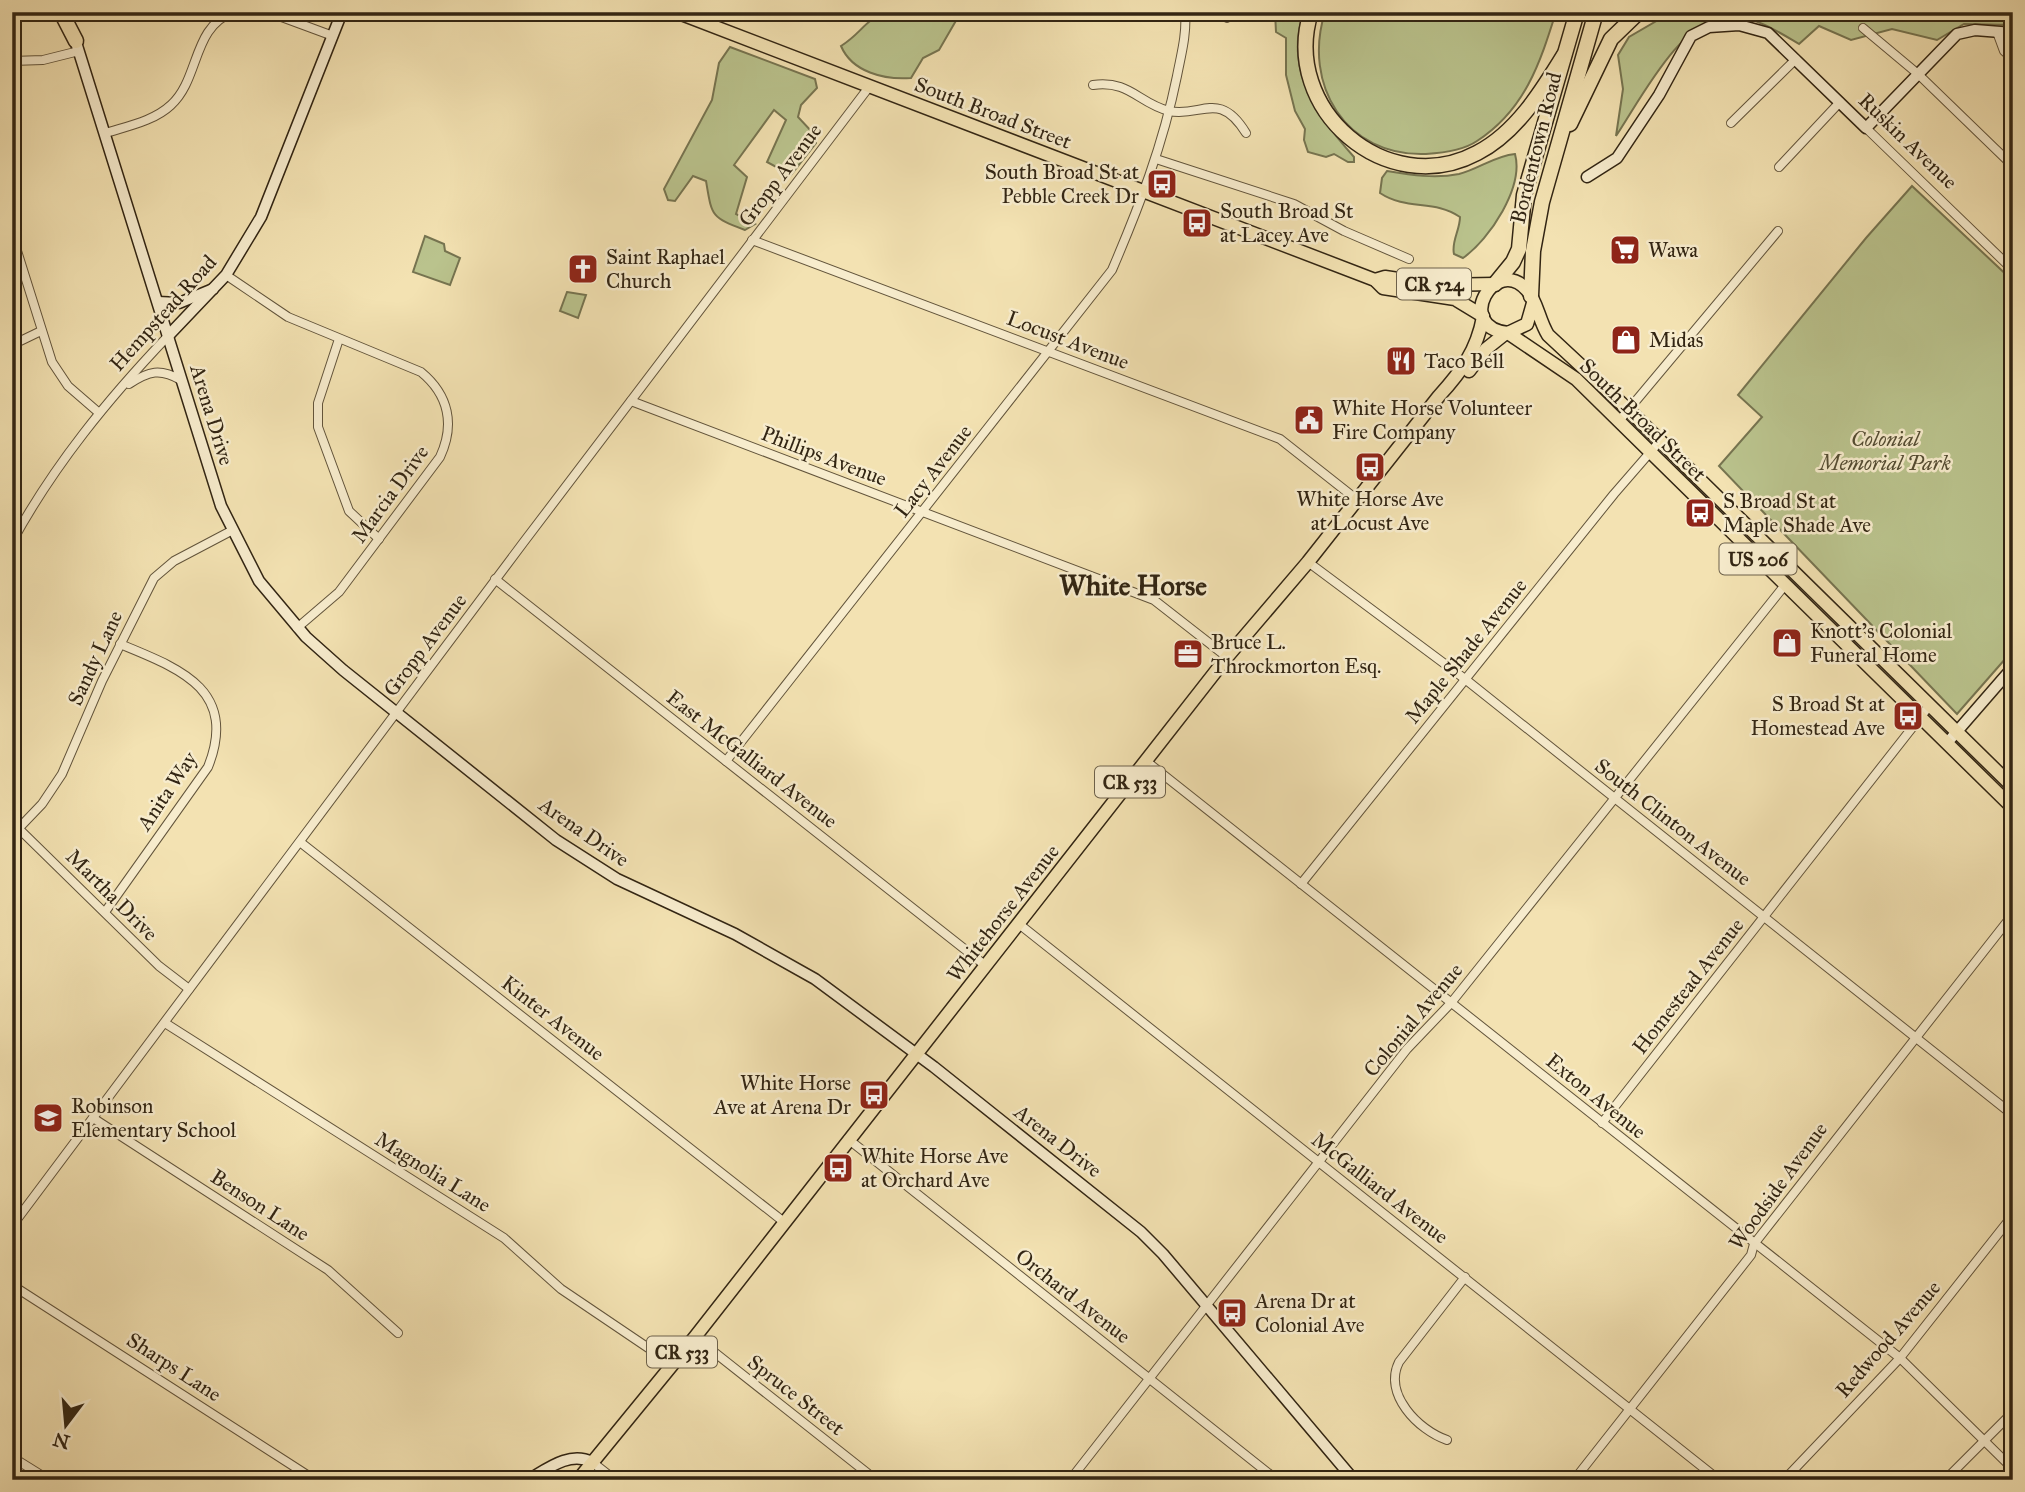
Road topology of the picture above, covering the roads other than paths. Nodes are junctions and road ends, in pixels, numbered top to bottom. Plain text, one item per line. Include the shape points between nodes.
1 (61, 12) edge
2 (66, 12) edge
3 (234, 12) edge
4 (268, 12) edge
5 (342, 12) edge
6 (676, 12) edge
7 (1185, 12) edge
8 (1311, 12) edge
9 (1577, 12) edge
10 (1596, 12) edge
11 (1639, 12) edge
12 (1863, 28) dead end
13 (1997, 32) junction
14 (2013, 33) edge
15 (332, 36) junction
16 (77, 46) junction
17 (1564, 55) junction
18 (1796, 59) junction
19 (2013, 59) edge
20 (12, 61) edge
21 (1918, 74) junction
22 (1093, 85) dead end
23 (869, 87) junction
24 (1840, 102) junction
25 (1170, 111) junction
26 (1731, 123) dead end
27 (1866, 128) junction
28 (106, 133) junction
29 (1246, 133) dead end
30 (1557, 154) junction
31 (1156, 159) junction
32 (2013, 166) edge
33 (1779, 167) dead end
34 (1587, 177) dead end
35 (1146, 191) junction
36 (1778, 231) dead end
37 (12, 235) edge
38 (752, 240) junction
39 (1409, 259) dead end
40 (2013, 270) edge
41 (226, 275) junction
42 (1375, 280) junction
43 (1495, 284) junction
44 (215, 288) junction
45 (1532, 300) junction
46 (158, 302) junction
47 (1483, 316) junction
48 (41, 331) junction
49 (1507, 333) junction
50 (168, 336) junction
51 (339, 339) junction
52 (12, 345) edge
53 (1048, 352) junction
54 (1462, 372) junction
55 (181, 380) junction
56 (120, 390) junction
57 (631, 401) junction
58 (1629, 410) junction
59 (97, 412) junction
60 (1619, 421) junction
61 (1660, 441) junction
62 (1649, 453) junction
63 (1356, 499) junction
64 (924, 512) junction
65 (231, 531) junction
66 (379, 539) junction
67 (12, 542) edge
68 (1308, 562) junction
69 (495, 579) junction
70 (1786, 585) junction
71 (297, 628) junction
72 (120, 644) junction
73 (1879, 655) junction
74 (1227, 657) junction
75 (1868, 665) junction
76 (2013, 667) edge
77 (1465, 679) junction
78 (1930, 705) junction
79 (396, 712) junction
80 (1921, 716) junction
81 (1956, 733) junction
82 (1947, 743) junction
83 (726, 761) junction
84 (1146, 761) junction
85 (2013, 787) edge
86 (1615, 799) junction
87 (2013, 808) edge
88 (12, 821) edge
89 (19, 828) junction
90 (300, 842) junction
91 (1301, 884) junction
92 (105, 912) junction
93 (2013, 914) edge
94 (1765, 918) junction
95 (1019, 924) junction
96 (986, 966) junction
97 (189, 989) junction
98 (1451, 1003) junction
99 (165, 1023) junction
100 (1914, 1037) junction
101 (916, 1053) junction
102 (2013, 1115) edge
103 (93, 1118) junction
104 (1602, 1123) junction
105 (848, 1139) junction
106 (1319, 1162) junction
107 (2013, 1215) edge
108 (784, 1222) junction
109 (12, 1226) edge
110 (1754, 1244) junction
111 (1465, 1277) junction
112 (12, 1285) edge
113 (1206, 1305) junction
114 (398, 1333) dead end
115 (695, 1338) junction
116 (1900, 1358) junction
117 (672, 1364) junction
118 (1149, 1378) junction
119 (1629, 1407) junction
120 (2013, 1412) edge
121 (1447, 1440) dead end
122 (1984, 1441) junction
123 (12, 1457) edge
124 (592, 1462) junction
125 (2013, 1469) edge
126 (48, 1480) edge
127 (315, 1480) edge
128 (528, 1480) edge
129 (578, 1480) edge
130 (615, 1480) edge
131 (876, 1480) edge
132 (1070, 1480) edge
133 (1277, 1480) edge
134 (1354, 1480) edge
135 (1574, 1480) edge
136 (1719, 1480) edge
137 (1784, 1480) edge
138 (1945, 1480) edge

1 - 16 highway
2 - 16 main road, Arena Drive
3 - 28 street via 204,38 184,88 170,106 146,121
4 - 15 street
5 - 15 main road, Hempstead Road
6 - 23 main road, South Broad Street / CR 524
7 - 25 street, Lacy Avenue
8 - 17 highway via 1307,66 1324,112 1358,146 1404,164 1451,163 1496,141 1524,114
9 - 17 highway, Bordentown Road
10 - 30 highway, Bordentown Road / US 206
11 - 30 highway via 1611,39
12 - 21 street
13 - 14 main road
13 - 19 street via 2004,51
13 - 21 main road via 1957,34
15 - 41 main road, Hempstead Road via 273,191
16 - 20 street via 43,60
16 - 28 main road, Arena Drive
17 - 43 highway, Bordentown Road via 1524,195 1519,248
18 - 24 main road, Ruskin Avenue
18 - 26 street
18 - 34 main road, Ruskin Avenue via 1757,28 1709,27 1691,36 1617,158
21 - 27 main road
21 - 32 street
22 - 25 street via 1125,87
23 - 35 main road, South Broad Street / CR 524
23 - 38 street, Gropp Avenue
24 - 27 main road, Ruskin Avenue
24 - 33 street
25 - 29 street via 1215,108 1233,116
25 - 31 street, Lacy Avenue
27 - 40 street, Ruskin Avenue
28 - 46 main road, Arena Drive
30 - 45 highway, Bordentown Road / US 206 via 1536,229
31 - 35 street, Lacy Avenue
31 - 39 street via 1276,197
35 - 42 main road, South Broad Street / CR 524
35 - 53 street, Lacy Avenue via 1112,270
36 - 58 street
37 - 48 street
38 - 53 street, Locust Avenue
38 - 57 street, Gropp Avenue
41 - 44 main road, Hempstead Road
41 - 51 street, Marcia Drive via 288,317
42 - 43 main road, South Broad Street / CR 524
42 - 47 main road, South Broad Street / CR 524 via 1383,288 1455,299
43 - 45 main road via 1520,284
43 - 47 main road via 1484,295
44 - 46 main road via 179,303
44 - 50 main road, Hempstead Road
45 - 49 main road via 1527,324
45 - 58 main road, South Broad Street / US 206 via 1548,335
46 - 50 main road, Arena Drive
47 - 49 main road via 1493,329
47 - 54 main road, Whitehorse Avenue via 1477,342
48 - 52 street
48 - 59 street via 60,376
49 - 54 main road, Whitehorse Avenue via 1486,349 1469,371
49 - 60 main road, South Broad Street / US 206 via 1576,379
50 - 55 main road, Arena Drive
50 - 56 street, Hempstead Road
51 - 66 street via 318,403 318,427 348,511
51 - 66 street, Marcia Drive via 421,372 438,388 447,409 448,433 440,457
53 - 63 street, Locust Avenue via 1280,439
53 - 64 street, Lacy Avenue
54 - 63 main road, Whitehorse Avenue / CR 533
55 - 56 street via 168,372 151,372
55 - 65 main road, Arena Drive
56 - 59 street, Hempstead Road
57 - 64 street, Phillips Avenue
57 - 69 street, Gropp Avenue
58 - 60 street
58 - 61 main road, South Broad Street / US 206
59 - 67 street, Hempstead Road
60 - 62 main road, South Broad Street / US 206
61 - 62 street, Maple Shade Avenue
61 - 73 main road, South Broad Street / US 206
62 - 70 main road, South Broad Street / US 206
62 - 77 street, Maple Shade Avenue
63 - 68 main road, Whitehorse Avenue / CR 533
64 - 74 street, Phillips Avenue via 1154,600
64 - 83 street, Lacy Avenue
65 - 71 main road, Arena Drive via 259,582
65 - 72 street, Sandy Lane via 163,569 147,588
66 - 71 street, Marcia Drive via 339,592
68 - 74 main road, Whitehorse Avenue / CR 533
68 - 77 street, South Clinton Avenue
69 - 79 street, Gropp Avenue
69 - 83 street, East McGalliard Avenue
70 - 75 main road, South Broad Street / US 206
70 - 86 street, Colonial Avenue
71 - 79 main road, Arena Drive
72 - 89 street, Sandy Lane via 62,774
72 - 92 street, Anita Way via 193,679 209,702 216,740 208,766
73 - 75 street
73 - 78 main road, South Broad Street / US 206
74 - 84 main road, Whitehorse Avenue / CR 533
75 - 80 main road, South Broad Street / US 206
76 - 81 main road
77 - 86 street, South Clinton Avenue
77 - 91 street, Maple Shade Avenue
78 - 80 street, Homestead Avenue
78 - 81 main road, South Broad Street / US 206
79 - 90 street, Gropp Avenue
79 - 101 main road, Arena Drive via 586,861 777,957
80 - 82 main road, South Broad Street / US 206
80 - 94 street, Homestead Avenue
81 - 82 main road
81 - 85 main road, South Broad Street / US 206
82 - 87 main road, South Broad Street / US 206
83 - 96 street, East McGalliard Avenue
84 - 91 street, Exton Avenue
84 - 95 main road, Whitehorse Avenue / CR 533
86 - 94 street, South Clinton Avenue
86 - 98 street, Colonial Avenue
88 - 89 street, Martha Drive
89 - 92 street, Martha Drive
90 - 97 street, Gropp Avenue
90 - 108 street, Kinter Avenue
91 - 98 street, Exton Avenue
92 - 97 street, Martha Drive
93 - 100 street, Woodside Avenue
94 - 100 street, South Clinton Avenue
94 - 104 street, Homestead Avenue
95 - 96 main road, Whitehorse Avenue / CR 533
95 - 106 street, McGalliard Avenue
96 - 101 main road, Whitehorse Avenue / CR 533
97 - 99 street, Gropp Avenue
98 - 104 street, Exton Avenue
98 - 106 street, Colonial Avenue via 1407,1049
99 - 103 street, Gropp Avenue
99 - 117 street, Magnolia Lane via 504,1238 561,1289
100 - 102 street, South Clinton Avenue
100 - 110 street, Woodside Avenue
101 - 105 main road, Whitehorse Avenue / CR 533
101 - 113 main road, Arena Drive via 1141,1232
103 - 109 street, Gropp Avenue
103 - 114 street, Benson Lane via 328,1270
104 - 110 street, Exton Avenue
105 - 108 main road, Whitehorse Avenue / CR 533
105 - 118 street, Orchard Avenue
106 - 111 street, McGalliard Avenue
106 - 113 street, Colonial Avenue
107 - 116 street, Redwood Avenue
108 - 115 main road, Whitehorse Avenue / CR 533
110 - 116 street, Exton Avenue
110 - 119 street, Woodside Avenue via 1751,1255
111 - 119 street, McGalliard Avenue
111 - 121 street via 1394,1374 1400,1399 1423,1428
112 - 127 street, Sharps Lane
113 - 118 street, Colonial Avenue
113 - 134 main road, Arena Drive
115 - 117 main road, Whitehorse Avenue / CR 533
115 - 131 street, Spruce Street
116 - 122 street, Exton Avenue
116 - 137 street, Redwood Avenue
117 - 124 main road, Whitehorse Avenue / CR 533
118 - 132 street, Colonial Avenue
118 - 133 street, Orchard Avenue
119 - 135 street, Woodside Avenue
119 - 136 street, McGalliard Avenue
120 - 122 street
122 - 125 street, Exton Avenue
122 - 138 street
123 - 126 street
124 - 128 main road via 584,1458 563,1461
124 - 129 main road, Whitehorse Avenue / CR 533
124 - 130 street

